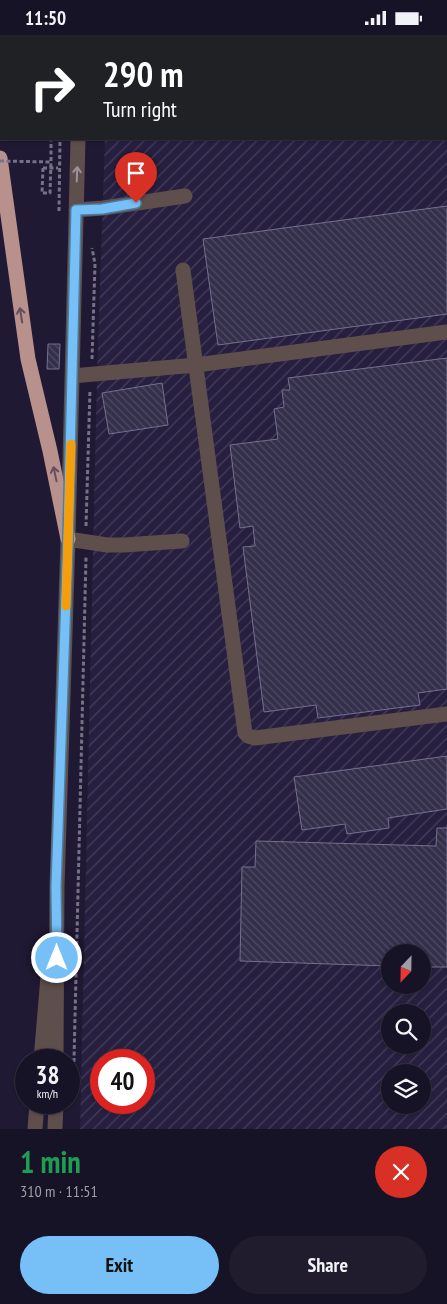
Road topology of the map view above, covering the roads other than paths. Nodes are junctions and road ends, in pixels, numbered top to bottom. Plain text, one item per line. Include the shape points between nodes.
1 (78, 140) edge
2 (0, 159) edge
3 (185, 196) dead end
4 (76, 210) junction
5 (183, 270) dead end
6 (447, 332) edge
7 (196, 365) junction
8 (72, 376) junction
9 (68, 539) junction
10 (182, 541) dead end
11 (447, 714) edge
12 (56, 887) junction
13 (42, 1049) edge
14 (56, 1049) edge
15 (36, 1114) edge
16 (56, 1114) edge
17 (35, 1129) edge
18 (55, 1129) edge

4 -> 1 street
9 -> 2 highway via 28,359
3 - 4 street
4 - 8 street
5 - 7 street
6 - 7 street
7 - 8 street
7 - 11 street via 245,733 255,738
8 - 9 street
9 - 10 street via 124,545
9 - 12 street
12 - 13 street
12 - 14 street
15 - 17 street
16 - 18 street

